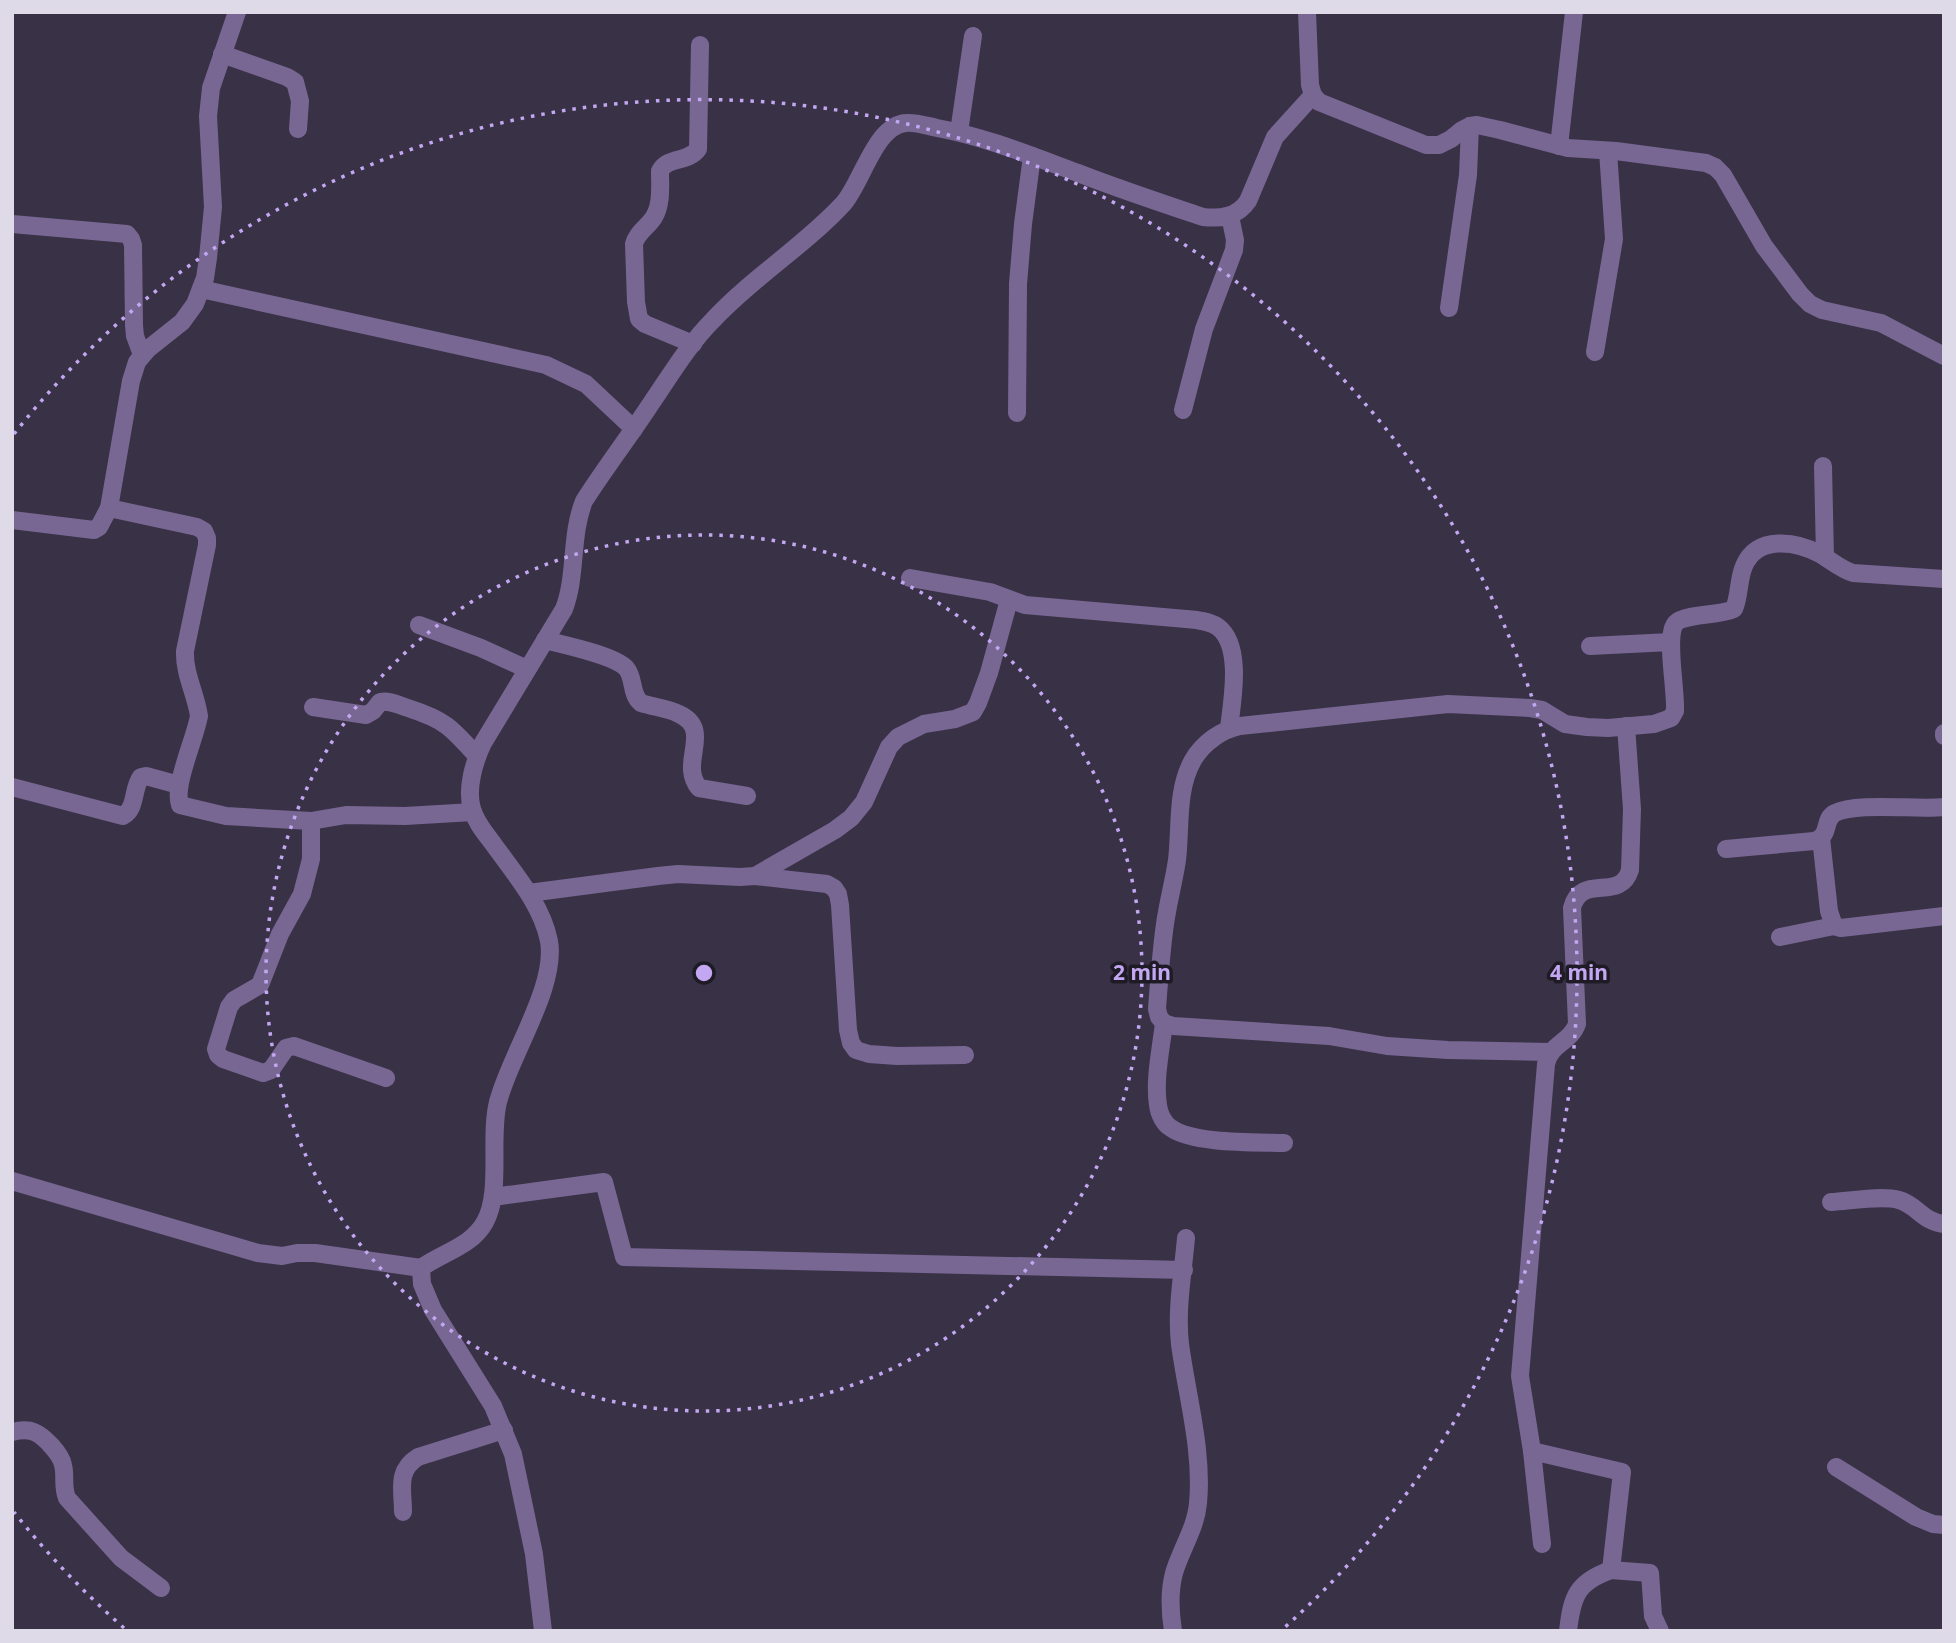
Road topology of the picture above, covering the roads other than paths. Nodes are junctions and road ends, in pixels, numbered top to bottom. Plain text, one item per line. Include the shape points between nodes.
1 (237, 12) edge
2 (1307, 12) edge
3 (1574, 12) edge
4 (973, 36) dead end
5 (700, 45) dead end
6 (222, 54) junction
7 (1313, 95) junction
8 (1470, 126) junction
9 (298, 129) dead end
10 (959, 132) junction
11 (1559, 146) junction
12 (1608, 151) junction
13 (1032, 156) junction
14 (1230, 216) junction
15 (12, 224) edge
16 (201, 289) junction
17 (1449, 308) dead end
18 (693, 344) junction
19 (1595, 352) dead end
20 (142, 355) junction
21 (1944, 356) edge
22 (1183, 410) dead end
23 (1017, 413) dead end
24 (634, 429) junction
25 (1823, 466) dead end
26 (109, 508) junction
27 (12, 520) edge
28 (1825, 557) junction
29 (910, 578) dead end
30 (1944, 579) edge
31 (1009, 600) junction
32 (419, 625) dead end
33 (545, 640) junction
34 (1671, 642) junction
35 (1590, 646) dead end
36 (527, 669) junction
37 (313, 707) dead end
38 (1626, 726) junction
39 (1229, 728) junction
40 (477, 756) junction
41 (179, 785) junction
42 (12, 787) edge
43 (747, 796) dead end
44 (1944, 807) edge
45 (472, 812) junction
46 (312, 821) junction
47 (1821, 838) junction
48 (1726, 849) dead end
49 (755, 876) junction
50 (529, 893) junction
51 (1944, 916) edge
52 (1834, 926) junction
53 (1780, 936) dead end
54 (1164, 1023) junction
55 (1550, 1052) junction
56 (965, 1055) dead end
57 (386, 1078) dead end
58 (1284, 1143) dead end
59 (12, 1181) edge
60 (492, 1197) junction
61 (1831, 1202) dead end
62 (1944, 1224) edge
63 (1186, 1238) dead end
64 (421, 1268) junction
65 (1184, 1270) junction
66 (504, 1430) junction
67 (12, 1432) edge
68 (1532, 1451) junction
69 (1836, 1467) dead end
70 (403, 1512) dead end
71 (1944, 1525) edge
72 (1542, 1544) dead end
73 (1611, 1570) junction
74 (161, 1588) dead end
75 (543, 1631) edge
76 (1173, 1631) edge
77 (1568, 1631) edge
78 (1660, 1631) edge

1 - 6 street
2 - 7 street
3 - 11 street
4 - 10 street
5 - 18 street via 698,149 663,165 659,204 634,244 639,319
6 - 9 street via 295,82 300,101
6 - 16 street via 208,116 213,207
7 - 8 street via 1319,102 1426,145 1440,145
7 - 14 street via 1275,137 1248,201
8 - 11 street
8 - 17 street via 1468,175
10 - 13 street
10 - 18 street via 904,123 886,132 847,199 734,298
11 - 12 street
12 - 19 street via 1614,239
12 - 21 street via 1715,167 1764,246 1810,304 1881,323
13 - 14 street via 1203,217
13 - 23 street via 1018,284
14 - 22 street via 1234,250 1204,328
15 - 20 street via 127,234 133,245 134,325
16 - 20 street via 182,322
16 - 24 street via 546,365 586,384
18 - 24 street
20 - 26 street via 131,381
24 - 33 street via 584,501 568,598
25 - 28 street
26 - 27 street via 94,530
26 - 41 street via 197,527 207,538 184,661 199,716
28 - 30 street via 1853,573
28 - 34 street via 1777,543 1756,550 1748,559 1734,609 1676,622
29 - 31 street
31 - 39 street via 1217,626 1227,640 1235,673
31 - 49 street via 973,712 923,724 898,737 851,818
32 - 36 street
33 - 36 street
33 - 43 street via 627,669 641,704 679,714 695,727 691,769 699,788
34 - 35 street
34 - 38 street via 1675,711 1671,718 1654,724
36 - 40 street
37 - 40 street via 366,715 388,701 443,721
38 - 39 street via 1565,724 1530,708 1448,704
38 - 55 street via 1632,809 1630,870 1616,887 1589,889 1574,899 1577,1024
39 - 54 street via 1194,759 1185,781 1160,960 1157,1009
40 - 45 street via 469,795
41 - 42 street via 141,777 131,809 123,816
41 - 46 street via 178,802 185,807 226,816
44 - 47 street via 1839,811 1832,814
45 - 46 street via 346,815
45 - 50 street
46 - 57 street via 309,872 302,894 260,985 229,1007 216,1049 223,1059 263,1073 271,1070 286,1048 294,1046
47 - 48 street
47 - 52 street
49 - 50 street via 678,874
49 - 56 street via 827,884 838,894 848,1030 856,1050 897,1056
50 - 60 street via 546,928 549,968 498,1102
51 - 52 street
52 - 53 street
54 - 55 street via 1329,1036 1387,1046
54 - 58 street via 1157,1091 1158,1107 1170,1128 1211,1139
55 - 68 street via 1520,1376
59 - 64 street via 258,1253 314,1253
60 - 64 street via 484,1224 473,1238
60 - 65 street via 604,1182 624,1257
61 - 62 street via 1899,1200 1933,1223
63 - 65 street
64 - 66 street via 433,1310
65 - 76 street via 1180,1343 1199,1477 1194,1523 1174,1572
66 - 70 street via 408,1463 402,1474
66 - 75 street via 524,1501
67 - 74 street via 38,1433 60,1455 67,1498 121,1558
68 - 72 street
68 - 73 street via 1622,1472
69 - 71 street via 1916,1517
73 - 77 street via 1586,1580 1577,1592
73 - 78 street via 1650,1573 1653,1616

